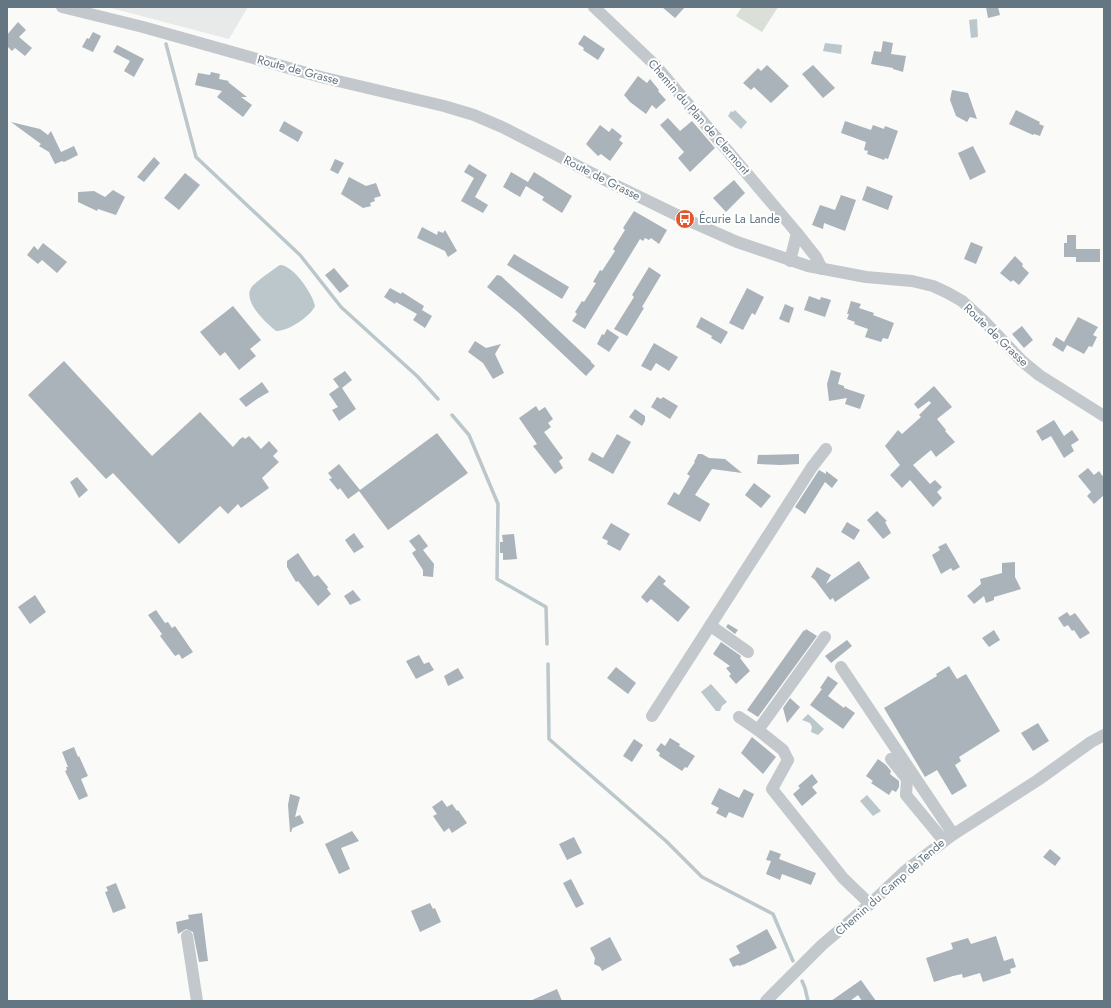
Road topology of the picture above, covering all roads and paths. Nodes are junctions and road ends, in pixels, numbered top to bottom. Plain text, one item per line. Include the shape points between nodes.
1 (62, 7) edge
2 (594, 7) edge
3 (797, 233) junction
4 (790, 261) junction
5 (822, 270) junction
6 (1104, 416) edge
7 (826, 449) dead end
8 (711, 626) junction
9 (825, 637) dead end
10 (748, 652) dead end
11 (841, 667) dead end
12 (652, 716) dead end
13 (740, 716) dead end
14 (758, 730) junction
15 (1104, 735) edge
16 (891, 759) dead end
17 (948, 838) junction
18 (870, 904) junction
19 (187, 936) dead end
20 (197, 1001) edge
21 (766, 1001) edge

1 - 4 street, Route de Grasse via 474,115 685,219 737,242
2 - 3 street, Chemin du Plan de Clermont via 656,66
3 - 4 street
3 - 5 street, Chemin du Plan de Clermont via 816,257
4 - 5 street, Route de Grasse
5 - 6 street, Route de Grasse via 912,281 948,293 983,320 1039,375
7 - 8 street
8 - 10 street
8 - 12 street
9 - 14 street
11 - 17 street
13 - 14 street
14 - 18 street via 783,750 788,760 772,788 844,878
15 - 17 street, Chemin du Camp de Tende
16 - 17 street via 907,779 906,795
17 - 18 street, Chemin du Camp de Tende
18 - 21 street, Chemin du Camp de Tende via 822,945
19 - 20 street

